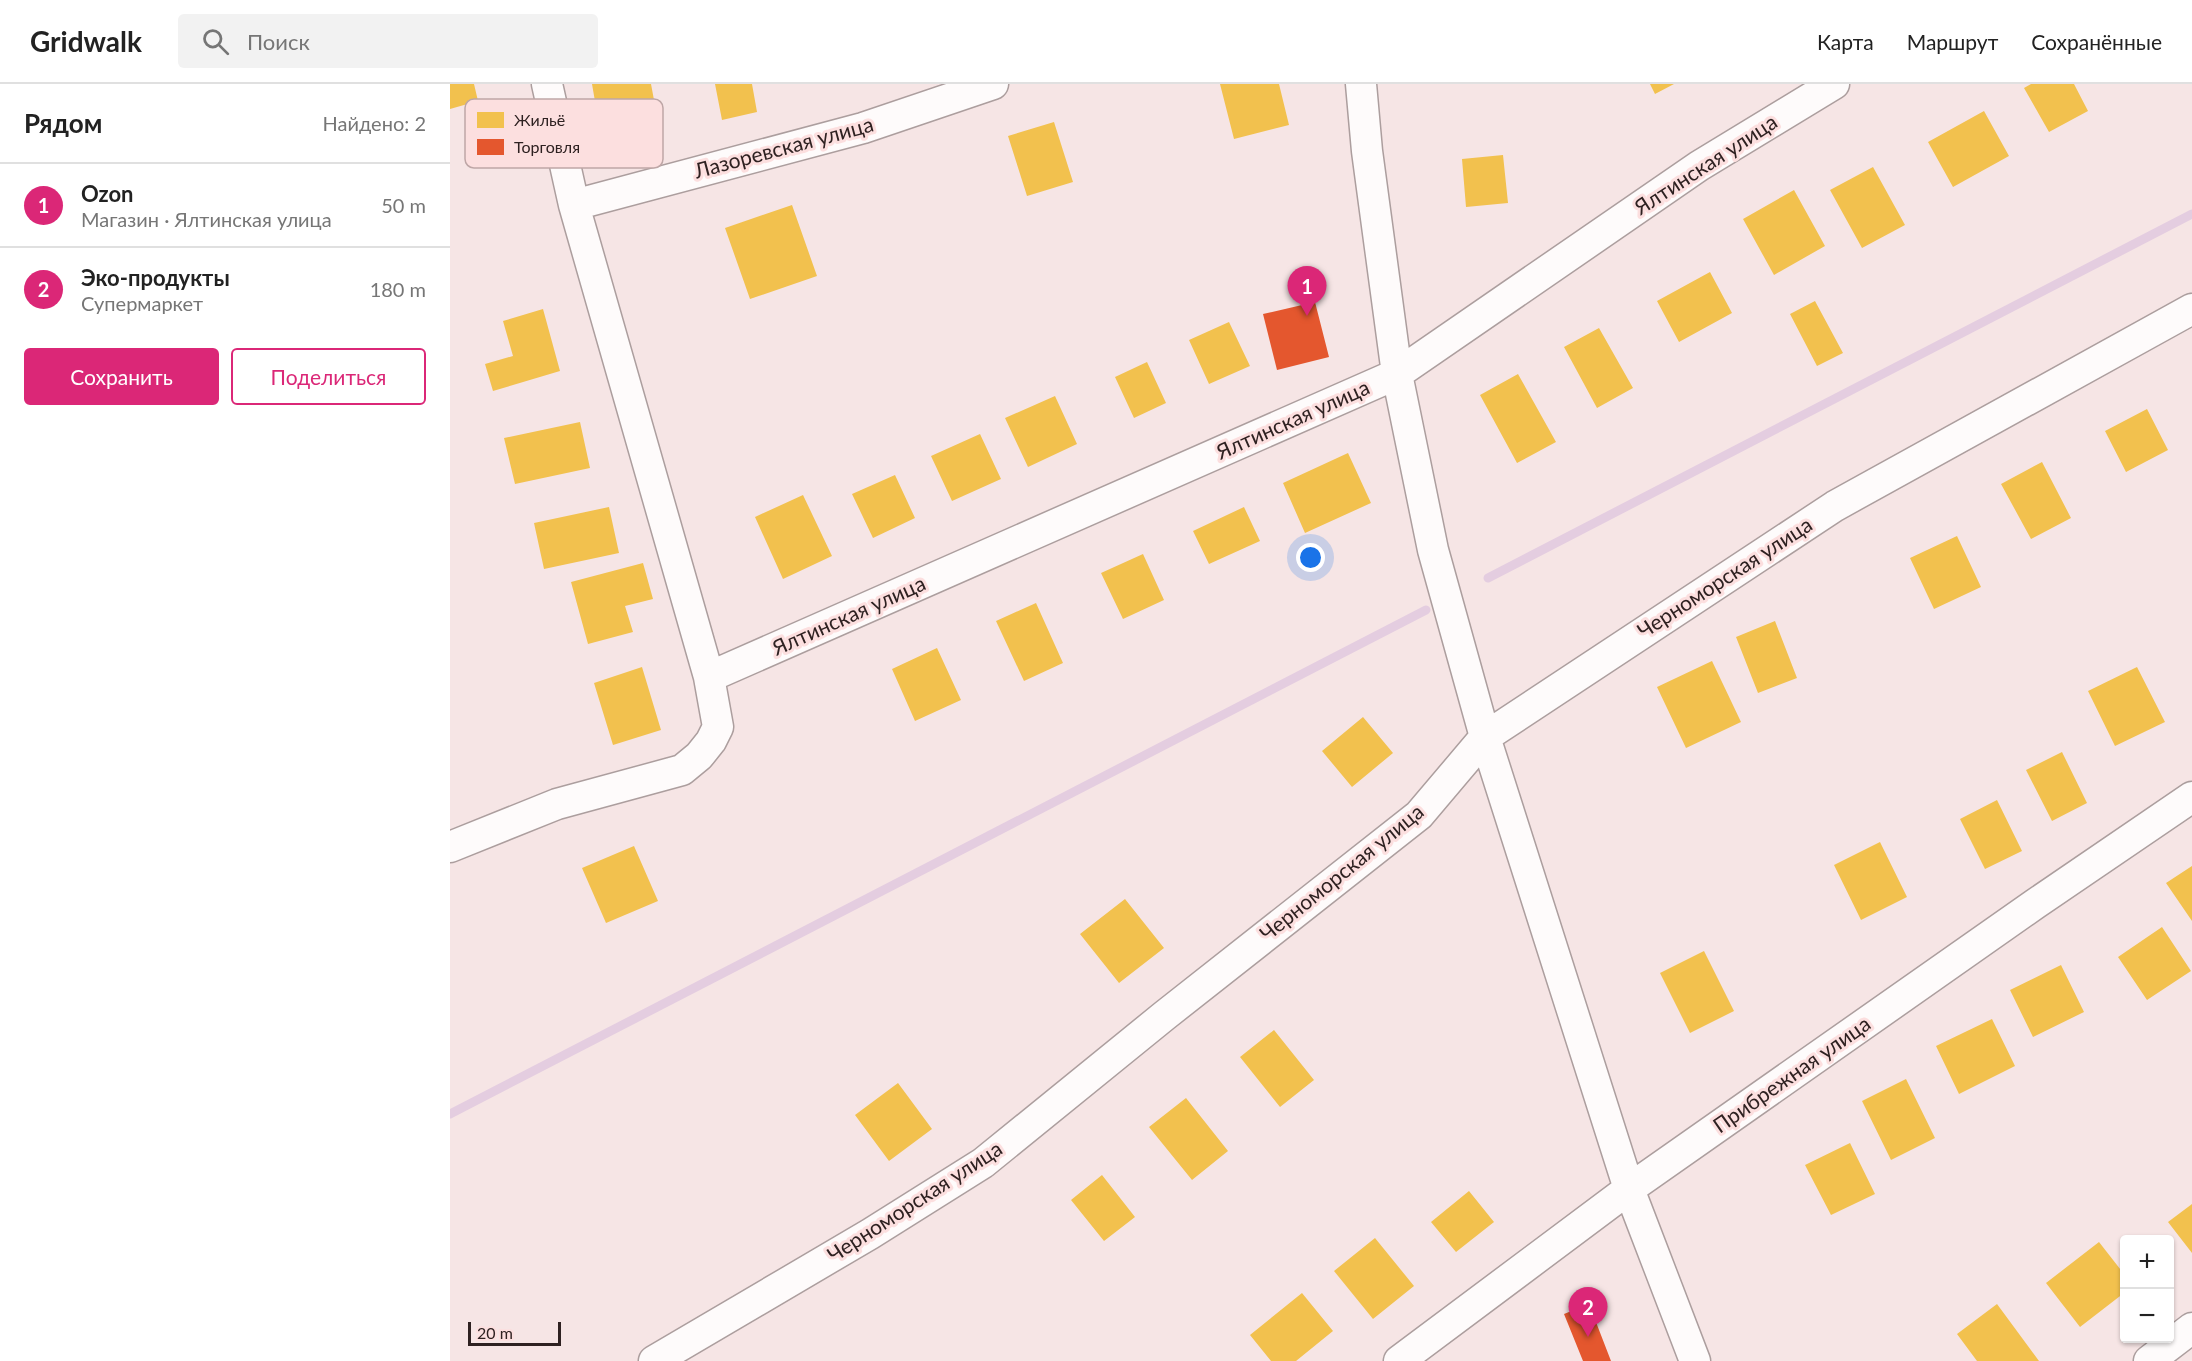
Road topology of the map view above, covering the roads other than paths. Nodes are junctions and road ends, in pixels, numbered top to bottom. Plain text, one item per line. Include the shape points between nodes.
1 (547, 84) edge
2 (993, 84) edge
3 (1360, 84) edge
4 (1834, 84) edge
5 (550, 99) edge
6 (566, 168) edge
7 (574, 205) junction
8 (2192, 309) edge
9 (1397, 374) junction
10 (709, 677) junction
11 (1485, 737) junction
12 (2192, 797) edge
13 (450, 847) edge
14 (1629, 1189) junction
15 (2192, 1328) edge
16 (654, 1361) edge
17 (1399, 1361) edge
18 (1695, 1361) edge
19 (2149, 1361) edge

1 - 5 street
2 - 7 street, Лазоревская улица via 863,128
3 - 9 street
4 - 9 street, Ялтинская улица via 1699,166
6 - 7 street
7 - 10 street
8 - 11 street, Черноморская улица via 1834,506
9 - 10 street, Ялтинская улица
9 - 11 street via 1433,550
10 - 13 street via 718,727 699,756 682,770 557,804
11 - 14 street
11 - 16 street, Черноморская улица via 1419,815 983,1163
12 - 14 street, Прибрежная улица
14 - 17 street, Прибрежная улица
14 - 18 street
15 - 19 street

